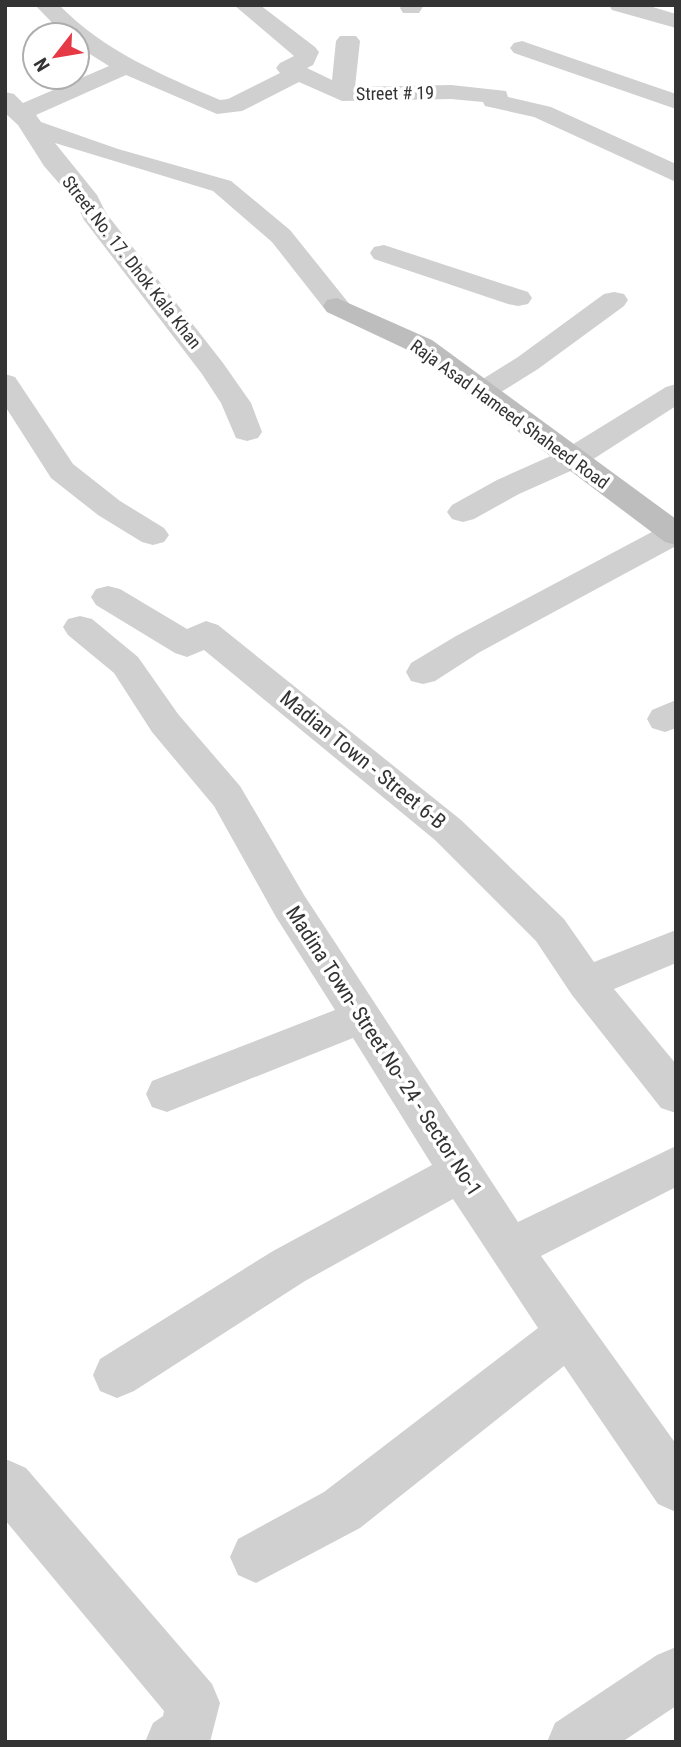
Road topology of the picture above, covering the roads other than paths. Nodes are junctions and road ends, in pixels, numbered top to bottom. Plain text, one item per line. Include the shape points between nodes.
1 (46, 5) edge
2 (244, 5) edge
3 (620, 5) edge
4 (676, 21) edge
5 (348, 41) dead end
6 (522, 48) dead end
7 (125, 68) junction
8 (297, 74) junction
9 (342, 94) junction
10 (676, 102) edge
11 (19, 113) edge
12 (676, 174) edge
13 (384, 253) dead end
14 (518, 298) dead end
15 (614, 300) dead end
16 (337, 306) joint
17 (5, 383) edge
18 (483, 391) junction
19 (676, 393) edge
20 (247, 432) dead end
21 (573, 458) junction
22 (463, 512) dead end
23 (675, 534) edge
24 (153, 535) dead end
25 (108, 597) dead end
26 (80, 627) dead end
27 (423, 672) dead end
28 (676, 931) edge
29 (676, 940) edge
30 (676, 946) edge
31 (586, 983) junction
32 (362, 1017) junction
33 (167, 1094) dead end
34 (676, 1095) edge
35 (676, 1165) edge
36 (461, 1172) junction
37 (510, 1249) junction
38 (569, 1334) junction
39 (117, 1375) dead end
40 (8, 1485) dead end
41 (676, 1487) edge
42 (256, 1557) dead end
43 (676, 1674) edge
44 (172, 1742) edge
45 (574, 1742) edge

1 - 7 street
2 - 8 street via 306,52 306,60 289,67
3 - 4 street
5 - 9 street
6 - 10 street
7 - 8 street via 225,108
7 - 11 street
8 - 9 street, Street # 19
9 - 12 street, Street # 19 via 451,92 496,98 542,112
11 - 16 street via 109,154 222,186 281,236
11 - 20 street, Street No. 17. Dhok Kala Khan via 213,369 236,403
13 - 14 street
15 - 18 street
16 - 18 street, Raja Asad Hameed Shaheed Road via 422,346
17 - 24 street via 62,471 108,509
18 - 21 street, Raja Asad Hameed Shaheed Road
19 - 21 street
21 - 22 street
21 - 23 street, Raja Asad Hameed Shaheed Road
23 - 27 street
25 - 31 street, Madian Town - Street 6-B via 187,645 206,633 244,663 448,830 550,930
26 - 32 street, Madina Town- Street No- 24 - Sector No-1 via 126,665 165,723 227,796 290,906
28 - 29 street via 671,935
30 - 31 street
31 - 34 street
32 - 33 street
32 - 36 street, Madina Town- Street No- 24 - Sector No-1
35 - 37 street
36 - 37 street, Madina Town- Street No- 24 - Sector No-1
36 - 39 street via 289,1266
37 - 38 street, Madina Town- Street No- 24 - Sector No-1
38 - 41 street, Madina Town- Street No- 24 - Sector No-1
38 - 42 street via 342,1510
40 - 44 street via 193,1703 187,1731
43 - 45 street

